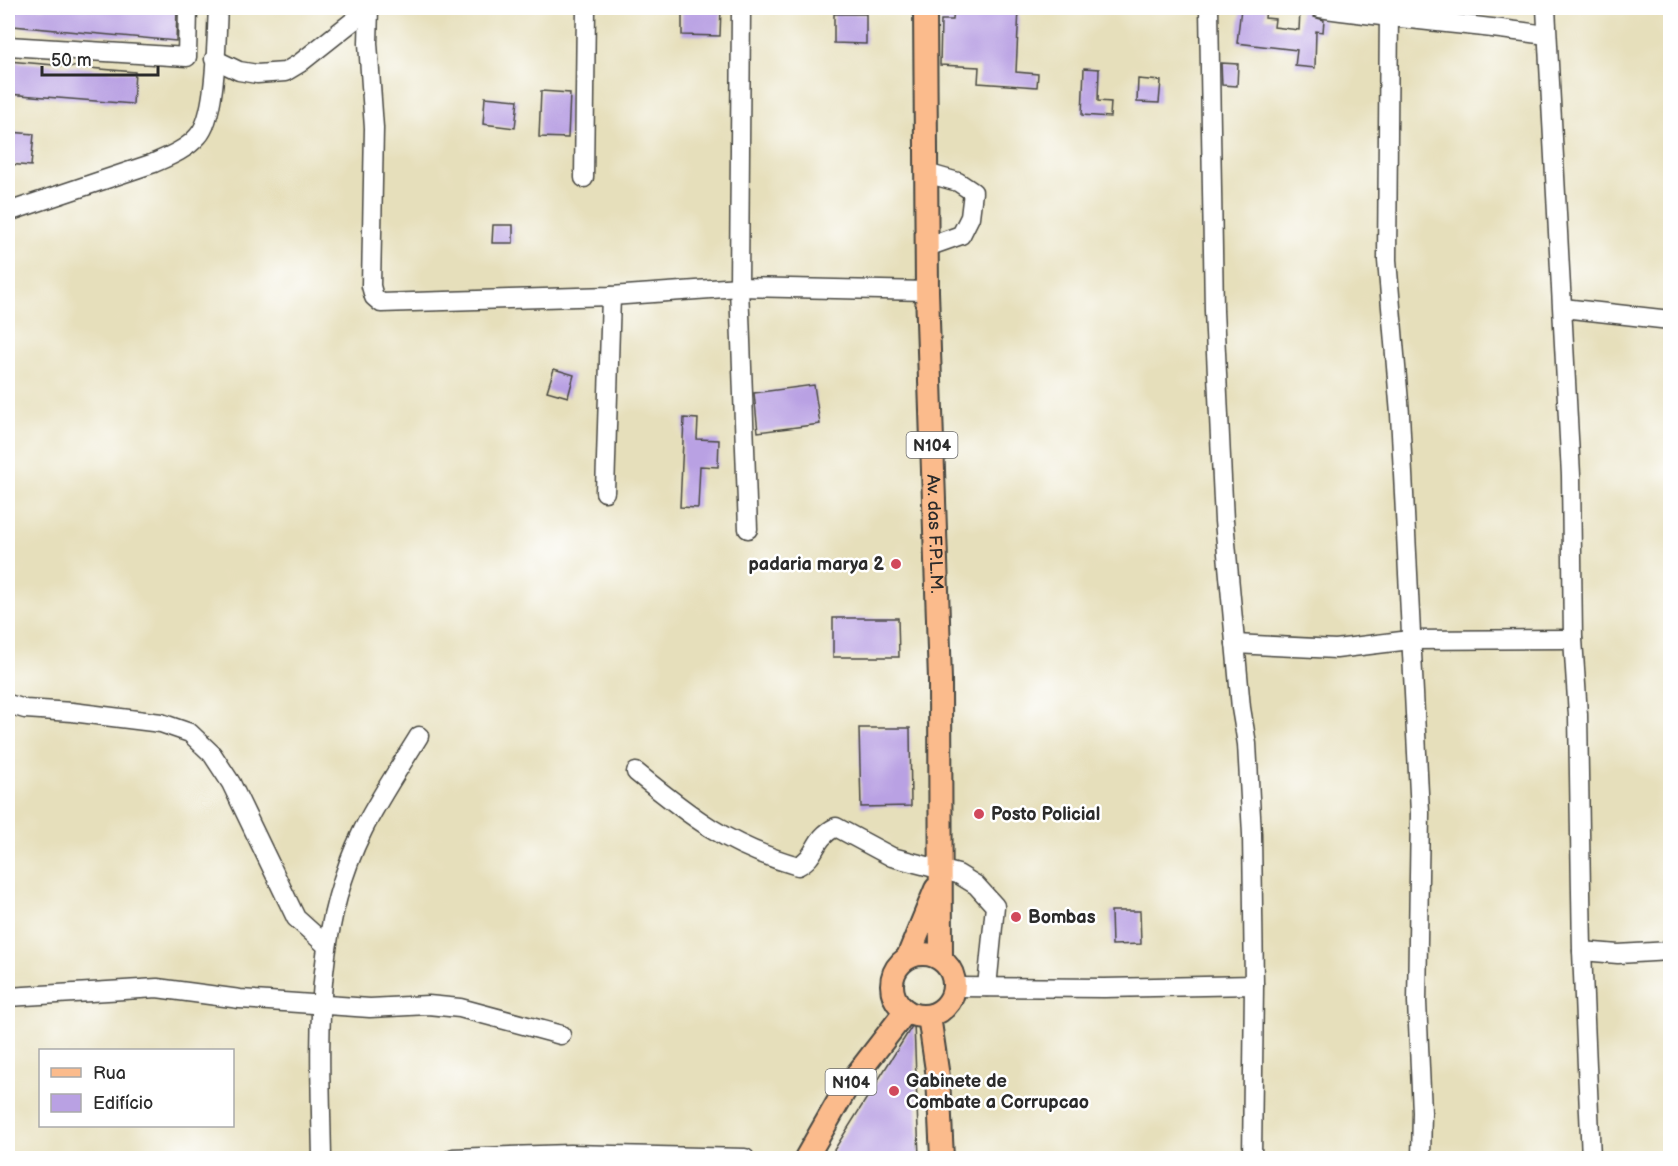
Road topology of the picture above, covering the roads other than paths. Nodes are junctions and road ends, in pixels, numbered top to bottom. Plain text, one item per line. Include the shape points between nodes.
1 (188, 8) edge
2 (218, 8) edge
3 (586, 8) edge
4 (741, 8) edge
5 (925, 8) edge
6 (1209, 8) edge
7 (1320, 8) edge
8 (1546, 8) edge
9 (368, 9) edge
10 (1389, 13) edge
11 (1546, 34) junction
12 (8, 46) edge
13 (214, 59) junction
14 (926, 173) junction
15 (584, 177) dead end
16 (61, 195) junction
17 (8, 197) edge
18 (8, 212) edge
19 (927, 247) junction
20 (739, 287) junction
21 (927, 291) junction
22 (611, 296) junction
23 (1563, 308) junction
24 (1671, 320) edge
25 (605, 492) dead end
26 (748, 529) dead end
27 (1573, 639) junction
28 (1410, 640) junction
29 (1235, 644) junction
30 (8, 704) edge
31 (419, 736) dead end
32 (636, 772) dead end
33 (940, 875) junction
34 (327, 945) junction
35 (1582, 951) junction
36 (1671, 951) edge
37 (908, 957) junction
38 (941, 959) junction
39 (1254, 985) junction
40 (955, 987) junction
41 (987, 987) junction
42 (8, 997) edge
43 (320, 1003) junction
44 (906, 1011) junction
45 (929, 1016) junction
46 (561, 1035) dead end
47 (322, 1158) edge
48 (453, 1158) edge
49 (745, 1158) edge
50 (806, 1158) edge
51 (942, 1158) edge
52 (1252, 1158) edge
53 (1421, 1158) edge
54 (1591, 1158) edge

1 - 12 street via 187,57
2 - 13 street
3 - 15 street
4 - 20 street
5 - 14 main road, Av. das F.P.L.M. / N104
6 - 29 street via 1214,311 1224,521
7 - 10 street
8 - 11 street
9 - 13 street via 285,72 239,71
9 - 22 street via 374,129 370,286 374,297 381,303
10 - 11 street
10 - 28 street via 1387,260 1400,414
11 - 23 street
13 - 16 street via 209,119 199,136 162,160
14 - 19 main road, Av. das F.P.L.M. / N104
14 - 19 street via 958,182 973,192 970,216 961,235
16 - 17 street
16 - 18 street
19 - 21 main road, Av. das F.P.L.M. / N104
20 - 21 street
20 - 22 street
20 - 26 street
21 - 33 main road, Av. das F.P.L.M. / N104 via 940,680
22 - 25 street
23 - 24 street
23 - 27 street
27 - 28 street
27 - 35 street
28 - 29 street via 1336,649
28 - 53 street via 1419,813 1417,1002
29 - 39 street via 1249,778
30 - 34 street via 161,723 190,733 212,754 231,783 296,918
31 - 34 street via 363,831 342,884
32 - 33 street via 724,838 772,858 798,866 808,861 823,834 836,827 892,857
33 - 37 main road, Av. das F.P.L.M. / N104
33 - 38 main road, Av. das F.P.L.M. / N104
33 - 41 street via 958,874 976,885 996,906
34 - 43 street
35 - 36 street
35 - 54 street
37 - 38 main road via 925,953
37 - 44 main road, N104 via 897,968 892,983 895,999
38 - 40 main road, N104 via 952,971
39 - 41 street
39 - 52 street
40 - 41 street
40 - 45 main road via 950,1003
42 - 43 street via 157,988 240,999
43 - 46 street via 370,1008 460,1008
43 - 47 street
44 - 45 main road
44 - 50 main road, N104 / N104 via 845,1090
45 - 51 main road via 938,1077
48 - 49 street via 570,1154

